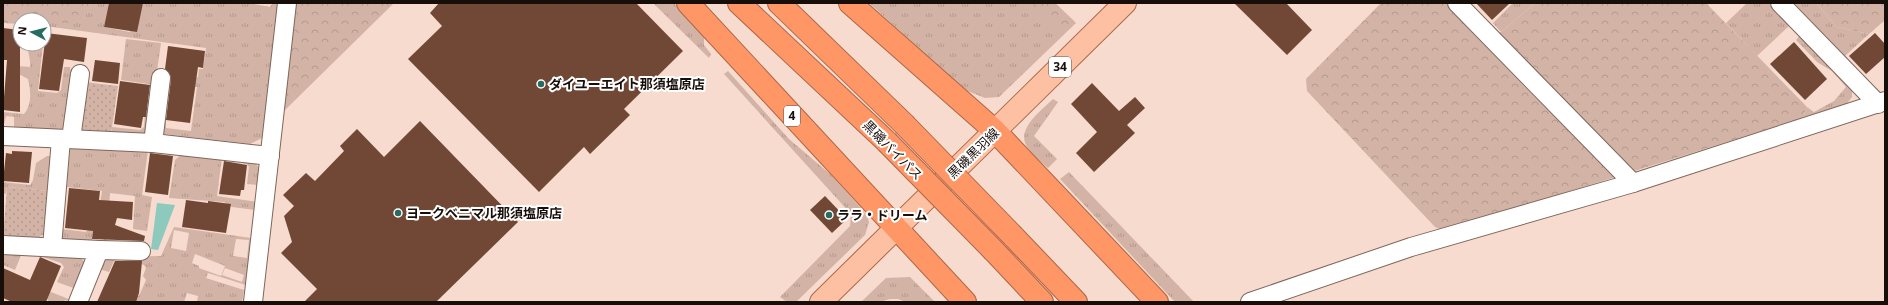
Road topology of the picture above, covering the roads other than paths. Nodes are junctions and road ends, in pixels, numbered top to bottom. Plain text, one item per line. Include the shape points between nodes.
1 (287, 3) edge
2 (688, 3) edge
3 (739, 3) edge
4 (780, 3) edge
5 (850, 3) edge
6 (1125, 3) edge
7 (1457, 3) edge
8 (1780, 3) edge
9 (80, 74) dead end
10 (161, 78) dead end
11 (1882, 103) edge
12 (995, 131) junction
13 (3, 136) edge
14 (66, 139) junction
15 (153, 143) junction
16 (270, 156) junction
17 (1633, 183) junction
18 (896, 229) junction
19 (3, 245) edge
20 (52, 247) junction
21 (99, 250) junction
22 (141, 251) dead end
23 (78, 302) edge
24 (253, 302) edge
25 (821, 302) edge
26 (965, 302) edge
27 (1042, 302) edge
28 (1076, 302) edge
29 (1158, 302) edge
30 (1250, 302) edge

1 - 16 street
2 - 18 highway, 4
3 - 27 highway, 黒磯バイパス, bridge via 886,142
4 - 28 highway, 黒磯バイパス, bridge via 904,124
5 - 12 highway
6 - 12 main road, 黒磯黒羽線 / 34
7 - 17 street
8 - 11 street
9 - 14 street
10 - 15 street
11 - 17 street
12 - 18 main road, 黒磯黒羽線 / 34
12 - 29 highway
13 - 14 street
14 - 15 street
14 - 20 street
15 - 16 street
16 - 24 street
17 - 30 street via 1411,248
18 - 25 main road, 黒磯黒羽線 / 34
18 - 26 highway, 4
19 - 20 street
20 - 21 street
21 - 22 street
21 - 23 street

